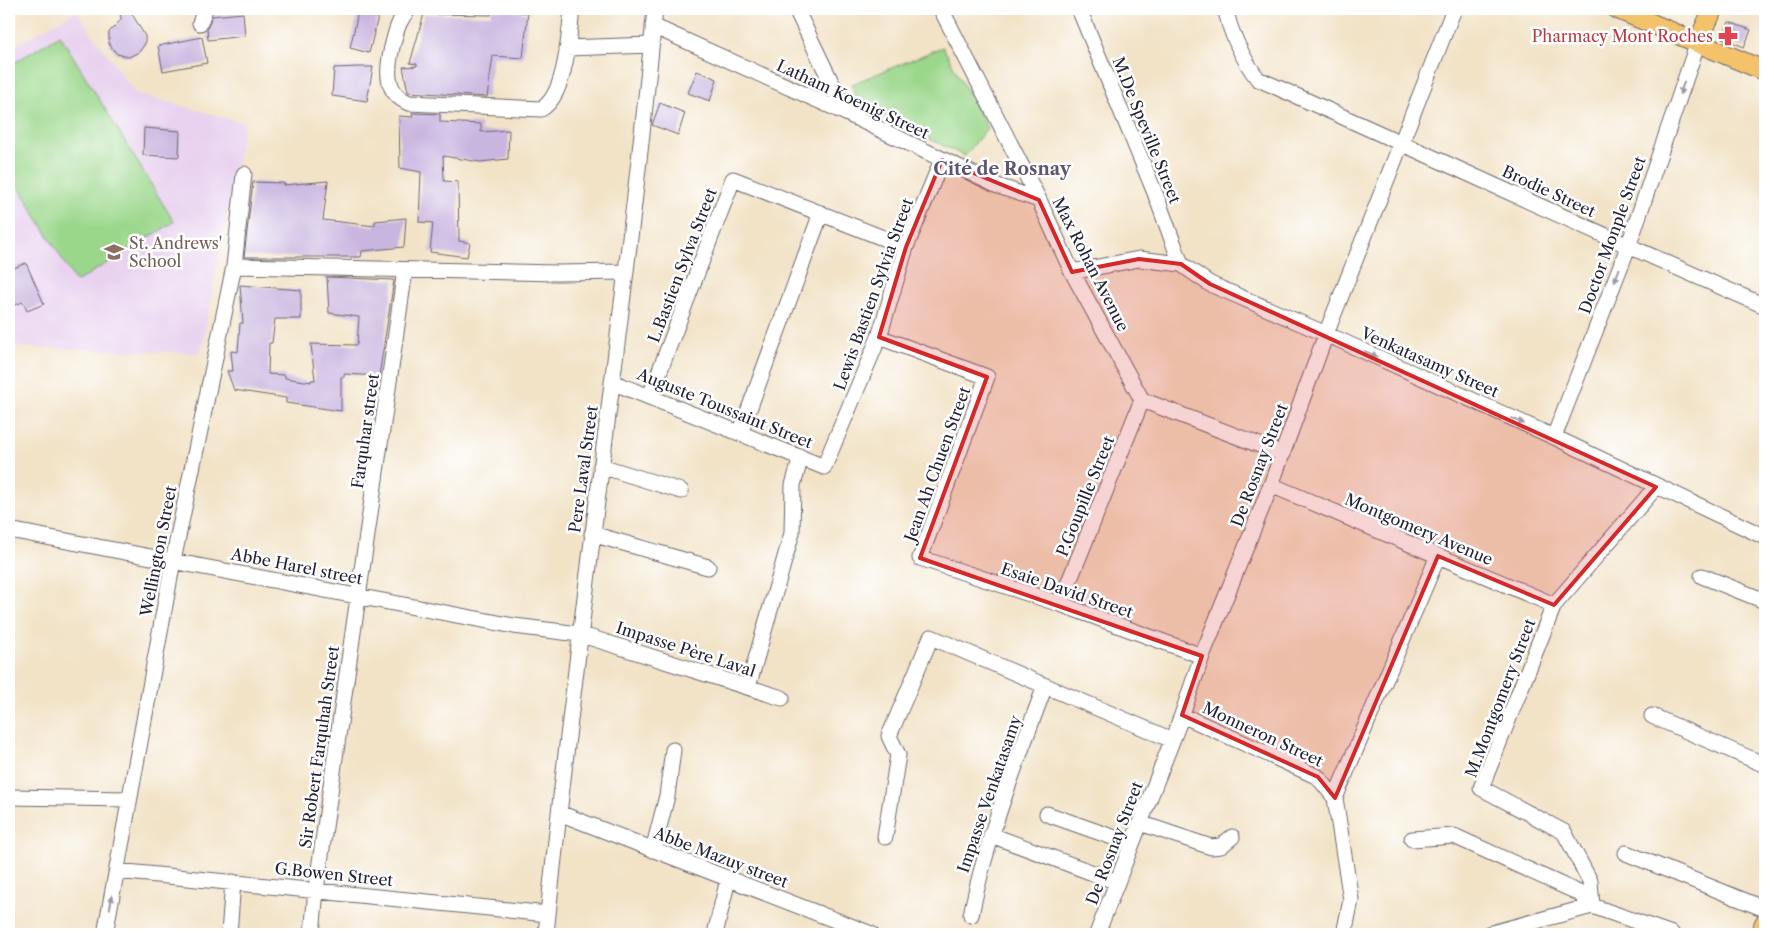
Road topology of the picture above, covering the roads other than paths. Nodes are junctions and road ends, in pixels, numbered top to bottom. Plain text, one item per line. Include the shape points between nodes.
1 (409, 9) edge
2 (572, 9) edge
3 (655, 9) edge
4 (796, 9) edge
5 (941, 9) edge
6 (1079, 9) edge
7 (1454, 9) edge
8 (1617, 9) edge
9 (1713, 9) edge
10 (1226, 13) edge
11 (654, 26) junction
12 (1698, 42) junction
13 (651, 46) junction
14 (567, 48) junction
15 (1765, 71) edge
16 (846, 113) junction
17 (1401, 142) junction
18 (942, 160) junction
19 (244, 174) dead end
20 (1039, 200) junction
21 (821, 213) junction
22 (906, 247) junction
23 (1628, 247) junction
24 (1181, 264) junction
25 (234, 266) junction
26 (406, 270) junction
27 (625, 272) junction
28 (1072, 272) junction
29 (1765, 306) edge
30 (1326, 334) junction
31 (879, 336) junction
32 (612, 382) junction
33 (650, 396) junction
34 (1142, 400) junction
35 (740, 432) junction
36 (1554, 437) junction
37 (1283, 454) junction
38 (801, 457) junction
39 (601, 466) junction
40 (824, 467) joint
41 (1271, 485) junction
42 (1656, 487) junction
43 (680, 491) dead end
44 (9, 530) edge
45 (592, 534) junction
46 (1765, 537) edge
47 (1438, 556) junction
48 (920, 558) joint
49 (173, 561) junction
50 (708, 567) dead end
51 (1702, 576) dead end
52 (360, 596) junction
53 (1765, 601) edge
54 (1060, 604) junction
55 (1554, 605) junction
56 (579, 634) junction
57 (1202, 656) junction
58 (1045, 686) junction
59 (748, 687) junction
60 (782, 698) dead end
61 (1182, 715) junction
62 (1652, 716) dead end
63 (1172, 740) junction
64 (673, 750) dead end
65 (1765, 765) edge
66 (9, 797) edge
67 (1335, 798) junction
68 (128, 799) junction
69 (559, 813) junction
70 (1048, 814) dead end
71 (1140, 823) junction
72 (991, 835) junction
73 (885, 837) dead end
74 (1232, 837) dead end
75 (1412, 839) dead end
76 (1132, 844) junction
77 (653, 850) junction
78 (1626, 853) dead end
79 (117, 871) junction
80 (728, 879) junction
81 (233, 882) junction
82 (1118, 882) junction
83 (316, 890) junction
84 (1592, 906) junction
85 (1765, 909) edge
86 (548, 914) junction
87 (971, 915) dead end
88 (1765, 922) edge
89 (105, 934) edge
90 (229, 934) edge
91 (312, 934) edge
92 (546, 934) edge
93 (715, 934) edge
94 (871, 934) edge
95 (1097, 934) edge
96 (1344, 934) edge
97 (1488, 934) edge
98 (1672, 934) edge
99 (1760, 934) edge

1 - 14 street via 397,25 387,72 394,92 409,103 541,109 558,90
2 - 14 street
3 - 11 street, Pere Laval Street
4 - 16 street
5 - 20 street, Max Rohan Avenue
6 - 24 street, M.De Speville Street
7 - 17 street, De Rosnay Street
8 - 12 main road
9 - 12 main road
10 - 17 street, Brodie Street via 1258,80
11 - 13 street, Pere Laval Street
11 - 16 street, Latham Koenig Street
12 - 15 main road
12 -> 23 street, Doctor Monple Street
13 - 14 street
13 - 27 street, Pere Laval Street
16 - 18 street, Latham Koenig Street
17 - 23 street, Brodie Street
17 - 30 street, De Rosnay Street
18 - 20 street, Latham Koenig Street via 998,186
18 - 22 street, Lewis Bastien Sylvia Street
19 - 25 street, Wellington Street
20 - 28 street, Max Rohan Avenue
21 - 22 street, L.Bastien Sylva Street
21 - 33 street, L.Bastien Sylva Street via 733,180
21 - 35 street
22 - 31 street, Lewis Bastien Sylvia Street
23 - 29 street, Brodie Street
23 -> 36 street, Doctor Monple Street
24 - 28 street, Venkatasamy Street via 1139,259
24 - 30 street, Venkatasamy Street via 1210,284
25 - 26 street
25 - 49 street, Wellington Street
26 - 27 street
26 - 52 street, Farquhar street
27 - 32 street, Pere Laval Street
28 - 34 street, Max Rohan Avenue
30 -> 36 street, Venkatasamy Street
30 - 37 street, De Rosnay Street
31 - 40 street, Lewis Bastien Sylvia Street
31 - 48 street, Jean Ah Chuen Street via 987,377
32 - 33 street, Auguste Toussaint Street
32 - 39 street, Pere Laval Street
33 - 35 street, Auguste Toussaint Street
34 - 37 street
34 - 54 street, P.Goupille Street
35 - 38 street, Auguste Toussaint Street
36 - 42 street, Venkatasamy Street
37 - 41 street, De Rosnay Street
38 - 40 street, Auguste Toussaint Street
38 - 59 street via 793,485 792,533
39 - 43 street
39 - 45 street, Pere Laval Street
41 - 47 street, Montgomery Avenue
41 - 57 street, De Rosnay Street
42 - 46 street, Venkatasamy Street
42 - 55 street, M.Montgomery Street
44 - 49 street, Abbe Harel street
45 - 50 street
45 - 56 street, Pere Laval Street
47 - 55 street, Montgomery Avenue
47 - 67 street
48 - 54 street, Esaie David Street
49 - 52 street, Abbe Harel street
49 - 68 street, Wellington Street
51 - 53 street
52 - 56 street, Abbe Harel street via 514,626
52 - 83 street, Sir Robert Farquhah Street
54 - 57 street, Esaie David Street
55 - 84 street, M.Montgomery Street via 1481,788 1564,832 1590,881
56 - 59 street, Impasse Père Laval
56 - 69 street, Pere Laval Street
57 - 61 street, De Rosnay Street
58 - 63 street
58 - 72 street, Impasse Venkatasamy
58 - 73 street via 931,637 889,736 898,755
59 - 60 street, Impasse Père Laval
61 - 63 street, De Rosnay Street
61 - 67 street, Monneron Street via 1318,777
62 - 65 street
63 - 71 street, De Rosnay Street
64 - 77 street via 667,796
66 - 68 street
67 - 96 street via 1351,900
68 - 79 street, Wellington Street
69 - 77 street, Abbe Mazuy street
69 - 86 street, Pere Laval Street
70 - 76 street
71 - 74 street via 1211,847 1221,846
71 - 76 street, De Rosnay Street
72 - 82 street
72 - 87 street, Impasse Venkatasamy via 981,864
75 - 84 street via 1454,836 1579,893
76 - 82 street, De Rosnay Street
77 - 80 street, Abbe Mazuy street
78 - 85 street
79 - 81 street, G.Bowen Street
89 -> 79 street, Wellington Street
80 - 93 street
80 - 94 street, Abbe Mazuy street
81 - 83 street, G.Bowen Street
81 - 90 street
82 - 95 street, De Rosnay Street
83 - 86 street, G.Bowen Street
83 - 91 street, Sir Robert Farquhah Street
84 - 97 street
84 - 98 street
86 - 92 street, Pere Laval Street
88 - 99 main road

